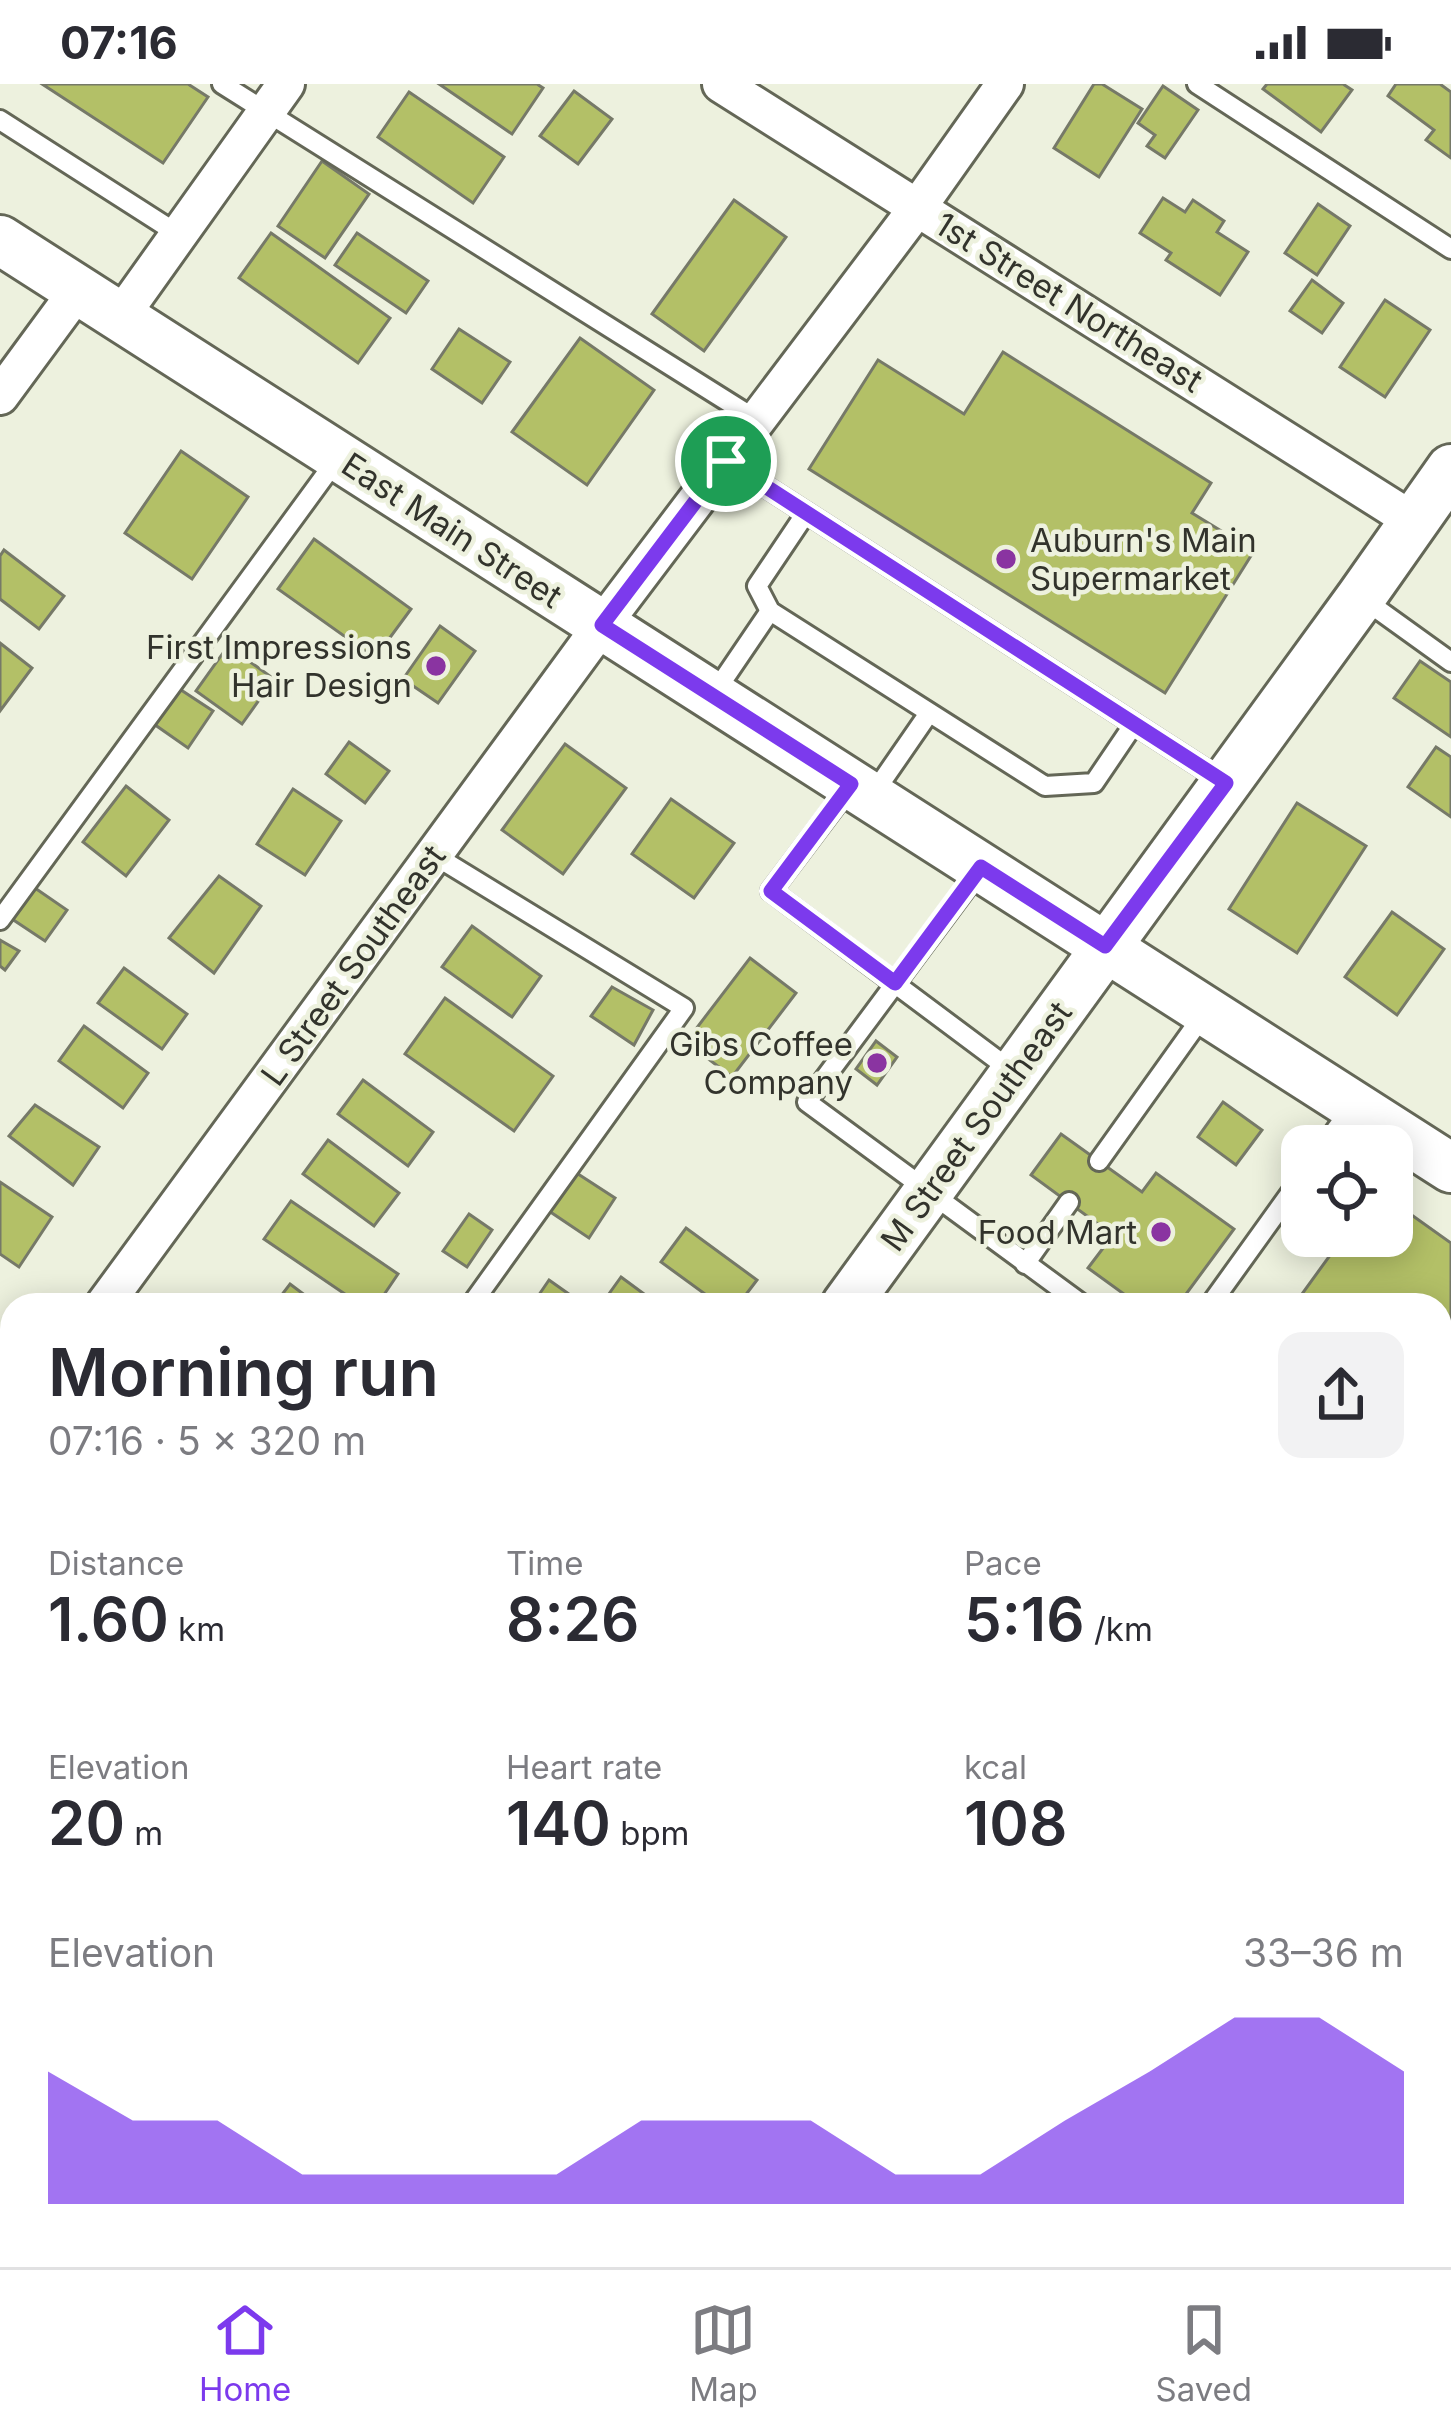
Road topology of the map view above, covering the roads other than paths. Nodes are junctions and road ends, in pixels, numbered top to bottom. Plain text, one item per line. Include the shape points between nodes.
1 (222, 84) edge
2 (721, 84) edge
3 (1005, 84) edge
4 (1197, 84) edge
5 (276, 98) edge
6 (0, 120) edge
7 (918, 207) junction
8 (178, 235) junction
9 (0, 240) edge
10 (1451, 249) edge
11 (78, 290) junction
12 (120, 317) junction
13 (0, 396) edge
14 (757, 420) junction
15 (339, 457) junction
16 (726, 461) junction
17 (1451, 470) edge
18 (806, 513) junction
19 (1415, 521) junction
20 (1361, 597) junction
21 (770, 611) junction
22 (602, 625) junction
23 (1451, 662) edge
24 (713, 696) junction
25 (929, 713) junction
26 (1134, 724) junction
27 (1226, 783) junction
28 (861, 791) junction
29 (434, 855) junction
30 (981, 867) junction
31 (0, 920) edge
32 (1105, 946) junction
33 (895, 983) junction
34 (1206, 1011) junction
35 (1014, 1072) junction
36 (1353, 1105) junction
37 (1339, 1125) edge
38 (1099, 1161) dead end
39 (1451, 1168) edge
40 (928, 1192) junction
41 (1069, 1202) dead end
42 (1281, 1206) edge
43 (1025, 1264) junction
44 (113, 1293) edge
45 (480, 1293) edge
46 (855, 1293) edge
47 (1066, 1293) edge
48 (1219, 1293) edge

1 - 5 lane
2 - 7 street, 1st Street Northeast
3 - 7 street, L Street Southeast
4 - 10 lane
5 - 8 street
5 - 14 lane
6 - 8 lane
7 - 14 street, L Street Southeast
7 - 19 street, 1st Street Northeast
8 - 12 street
9 - 11 main road, East Main Street
11 - 12 main road, East Main Street
11 - 13 street
12 - 15 main road, East Main Street
14 - 16 street, L Street Southeast
15 - 22 main road, East Main Street
15 - 31 lane
16 - 18 lane
16 - 22 street, L Street Southeast
17 - 19 main road, M Street Southeast
18 - 21 lane via 757,586
18 - 26 lane
19 - 20 main road, M Street Southeast
20 - 23 lane
20 - 27 main road, M Street Southeast
21 - 24 lane
21 - 25 lane
22 - 24 main road, East Main Street
22 - 29 street, L Street Southeast
24 - 28 main road, East Main Street
25 - 26 lane via 1045,786 1094,783
25 - 28 lane
26 - 27 lane
27 - 32 main road, M Street Southeast
28 - 30 main road, East Main Street
28 - 33 lane via 771,891
29 - 44 street, L Street Southeast
29 - 45 lane via 684,1008
30 - 32 main road, East Main Street
30 - 33 lane
32 - 34 main road, East Main Street
32 - 35 main road, M Street Southeast
33 - 35 lane
33 - 40 lane via 807,1102
34 - 36 main road, East Main Street
34 - 38 lane
35 - 40 main road, M Street Southeast
36 - 37 lane
36 - 39 main road, East Main Street
40 - 43 lane
40 - 46 main road, M Street Southeast
41 - 43 lane
42 - 48 lane
43 - 47 lane

